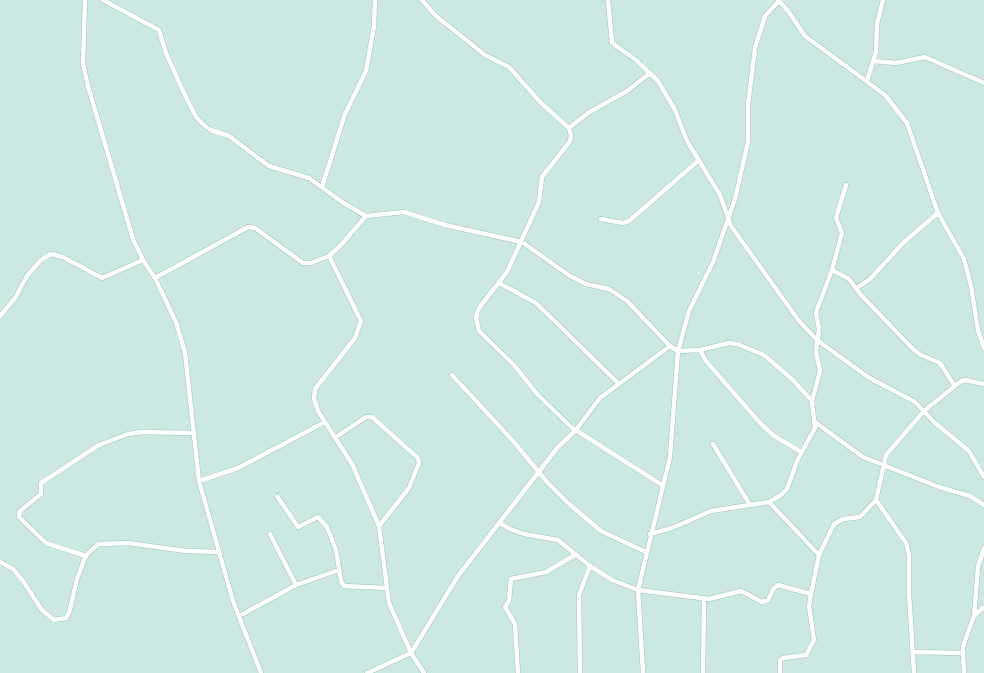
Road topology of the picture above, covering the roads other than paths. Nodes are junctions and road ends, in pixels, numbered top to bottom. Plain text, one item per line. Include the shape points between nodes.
1 (84, 0) edge
2 (103, 0) edge
3 (375, 0) edge
4 (422, 0) edge
5 (608, 0) edge
6 (883, 0) edge
7 (779, 1) edge
8 (873, 62) junction
9 (650, 73) junction
10 (867, 81) junction
11 (984, 83) edge
12 (569, 128) junction
13 (698, 161) junction
14 (846, 185) dead end
15 (322, 187) junction
16 (938, 213) junction
17 (366, 216) junction
18 (601, 218) dead end
19 (728, 219) junction
20 (522, 242) junction
21 (329, 256) junction
22 (143, 260) junction
23 (832, 270) junction
24 (155, 278) junction
25 (499, 283) junction
26 (857, 288) junction
27 (0, 316) edge
28 (984, 321) edge
29 (977, 322) junction
30 (817, 340) junction
31 (670, 346) junction
32 (984, 348) edge
33 (700, 350) junction
34 (678, 351) junction
35 (452, 375) dead end
36 (618, 383) junction
37 (984, 384) edge
38 (954, 385) junction
39 (812, 401) junction
40 (924, 411) junction
41 (325, 422) junction
42 (815, 422) junction
43 (575, 431) junction
44 (193, 433) junction
45 (336, 437) junction
46 (713, 444) dead end
47 (801, 452) junction
48 (882, 466) junction
49 (538, 472) junction
50 (984, 477) edge
51 (199, 481) junction
52 (662, 485) junction
53 (278, 496) dead end
54 (876, 500) junction
55 (769, 502) junction
56 (984, 504) edge
57 (750, 505) junction
58 (500, 522) junction
59 (379, 526) junction
60 (270, 534) dead end
61 (650, 534) junction
62 (984, 548) edge
63 (218, 552) junction
64 (646, 552) junction
65 (576, 555) junction
66 (819, 555) junction
67 (86, 556) junction
68 (0, 562) edge
69 (590, 566) junction
70 (339, 570) junction
71 (296, 585) junction
72 (387, 588) junction
73 (638, 590) junction
74 (810, 594) junction
75 (704, 599) junction
76 (984, 607) edge
77 (239, 616) junction
78 (974, 616) junction
79 (913, 652) junction
80 (411, 653) junction
81 (963, 653) junction
82 (261, 673) edge
83 (367, 673) edge
84 (424, 673) edge
85 (518, 673) edge
86 (580, 673) edge
87 (643, 673) edge
88 (704, 673) edge
89 (780, 673) edge
90 (914, 673) edge
91 (964, 673) edge

1 - 22 street via 84,64 88,86 133,239
2 - 15 street via 159,30 183,91 196,117 205,126 229,136 269,166 309,178
3 - 15 street via 366,71 345,114
4 - 12 street via 436,16 485,54 510,67 541,103
5 - 9 street via 612,43
6 - 8 street
7 - 10 street via 805,36
7 - 19 street via 765,16 755,48 748,104 748,142
8 - 10 street
8 - 11 street via 901,62 925,57
9 - 12 street
9 - 13 street via 675,110
10 - 16 street via 885,95 907,123
12 - 20 street via 570,141 542,177 539,202
13 - 18 street via 638,216 629,221
13 - 19 street via 720,195
14 - 23 street via 836,218 842,233
15 - 17 street
16 - 26 street
16 - 29 street via 964,259
17 - 20 street via 404,212
17 - 21 street
19 - 30 street via 776,292
19 - 34 street via 689,311
20 - 25 street
20 - 31 street via 570,276 586,284 609,289 627,301
21 - 24 street via 311,263 303,262 248,226
21 - 41 street via 361,321 355,338 316,389 314,399
22 - 24 street
22 - 27 street via 102,278 51,254 27,276
23 - 26 street via 849,278
23 - 30 street via 816,312 820,329
24 - 44 street via 176,322 185,353
25 - 36 street via 536,302
25 - 43 street via 479,308 476,318 479,331
26 - 38 street via 913,349 940,363
28 - 29 street
29 - 32 street
30 - 39 street via 820,370
30 - 40 street via 868,377 908,397
31 - 34 street
31 - 36 street
33 - 34 street
33 - 39 street via 729,343 753,350 779,368
33 - 47 street via 760,423
34 - 52 street via 670,457
35 - 49 street
36 - 43 street via 600,398
37 - 38 street via 965,380
38 - 40 street
39 - 42 street
40 - 48 street via 893,446
40 - 50 street via 969,451
41 - 45 street
41 - 51 street via 238,468
42 - 47 street
42 - 48 street via 863,457
43 - 49 street
43 - 52 street
44 - 51 street
44 - 67 street via 128,434 99,445 41,483 41,494 20,511 19,517 46,543
45 - 59 street via 352,464
45 - 59 street via 369,416 418,458 409,488
46 - 57 street
47 - 55 street via 787,489
48 - 54 street
48 - 56 street via 970,496
49 - 58 street
49 - 64 street via 594,526
51 - 63 street
52 - 61 street
53 - 70 street via 298,527 318,517 327,527
54 - 66 street via 860,517 838,521
54 - 79 street via 906,543 909,555
55 - 57 street
55 - 66 street
57 - 61 street via 711,511
58 - 65 street via 517,532 558,540
58 - 80 street via 458,576
59 - 72 street
60 - 71 street
61 - 64 street
62 - 78 street via 978,567
63 - 67 street via 108,543 94,548
63 - 77 street
64 - 73 street
65 - 69 street
65 - 85 street via 546,572 511,580 505,607 515,624
66 - 74 street
67 - 68 street via 69,614 66,618 54,620 42,610 13,569
69 - 73 street via 612,580
69 - 86 street via 579,595
70 - 71 street
70 - 72 street via 344,586
71 - 77 street
72 - 80 street via 389,603
73 - 75 street
73 - 87 street
74 - 75 street via 778,585 766,602 741,591 716,599
74 - 89 street via 812,645 806,655 783,658
75 - 88 street
76 - 78 street
77 - 82 street
78 - 81 street
79 - 81 street
79 - 90 street
80 - 83 street
80 - 84 street
81 - 91 street

